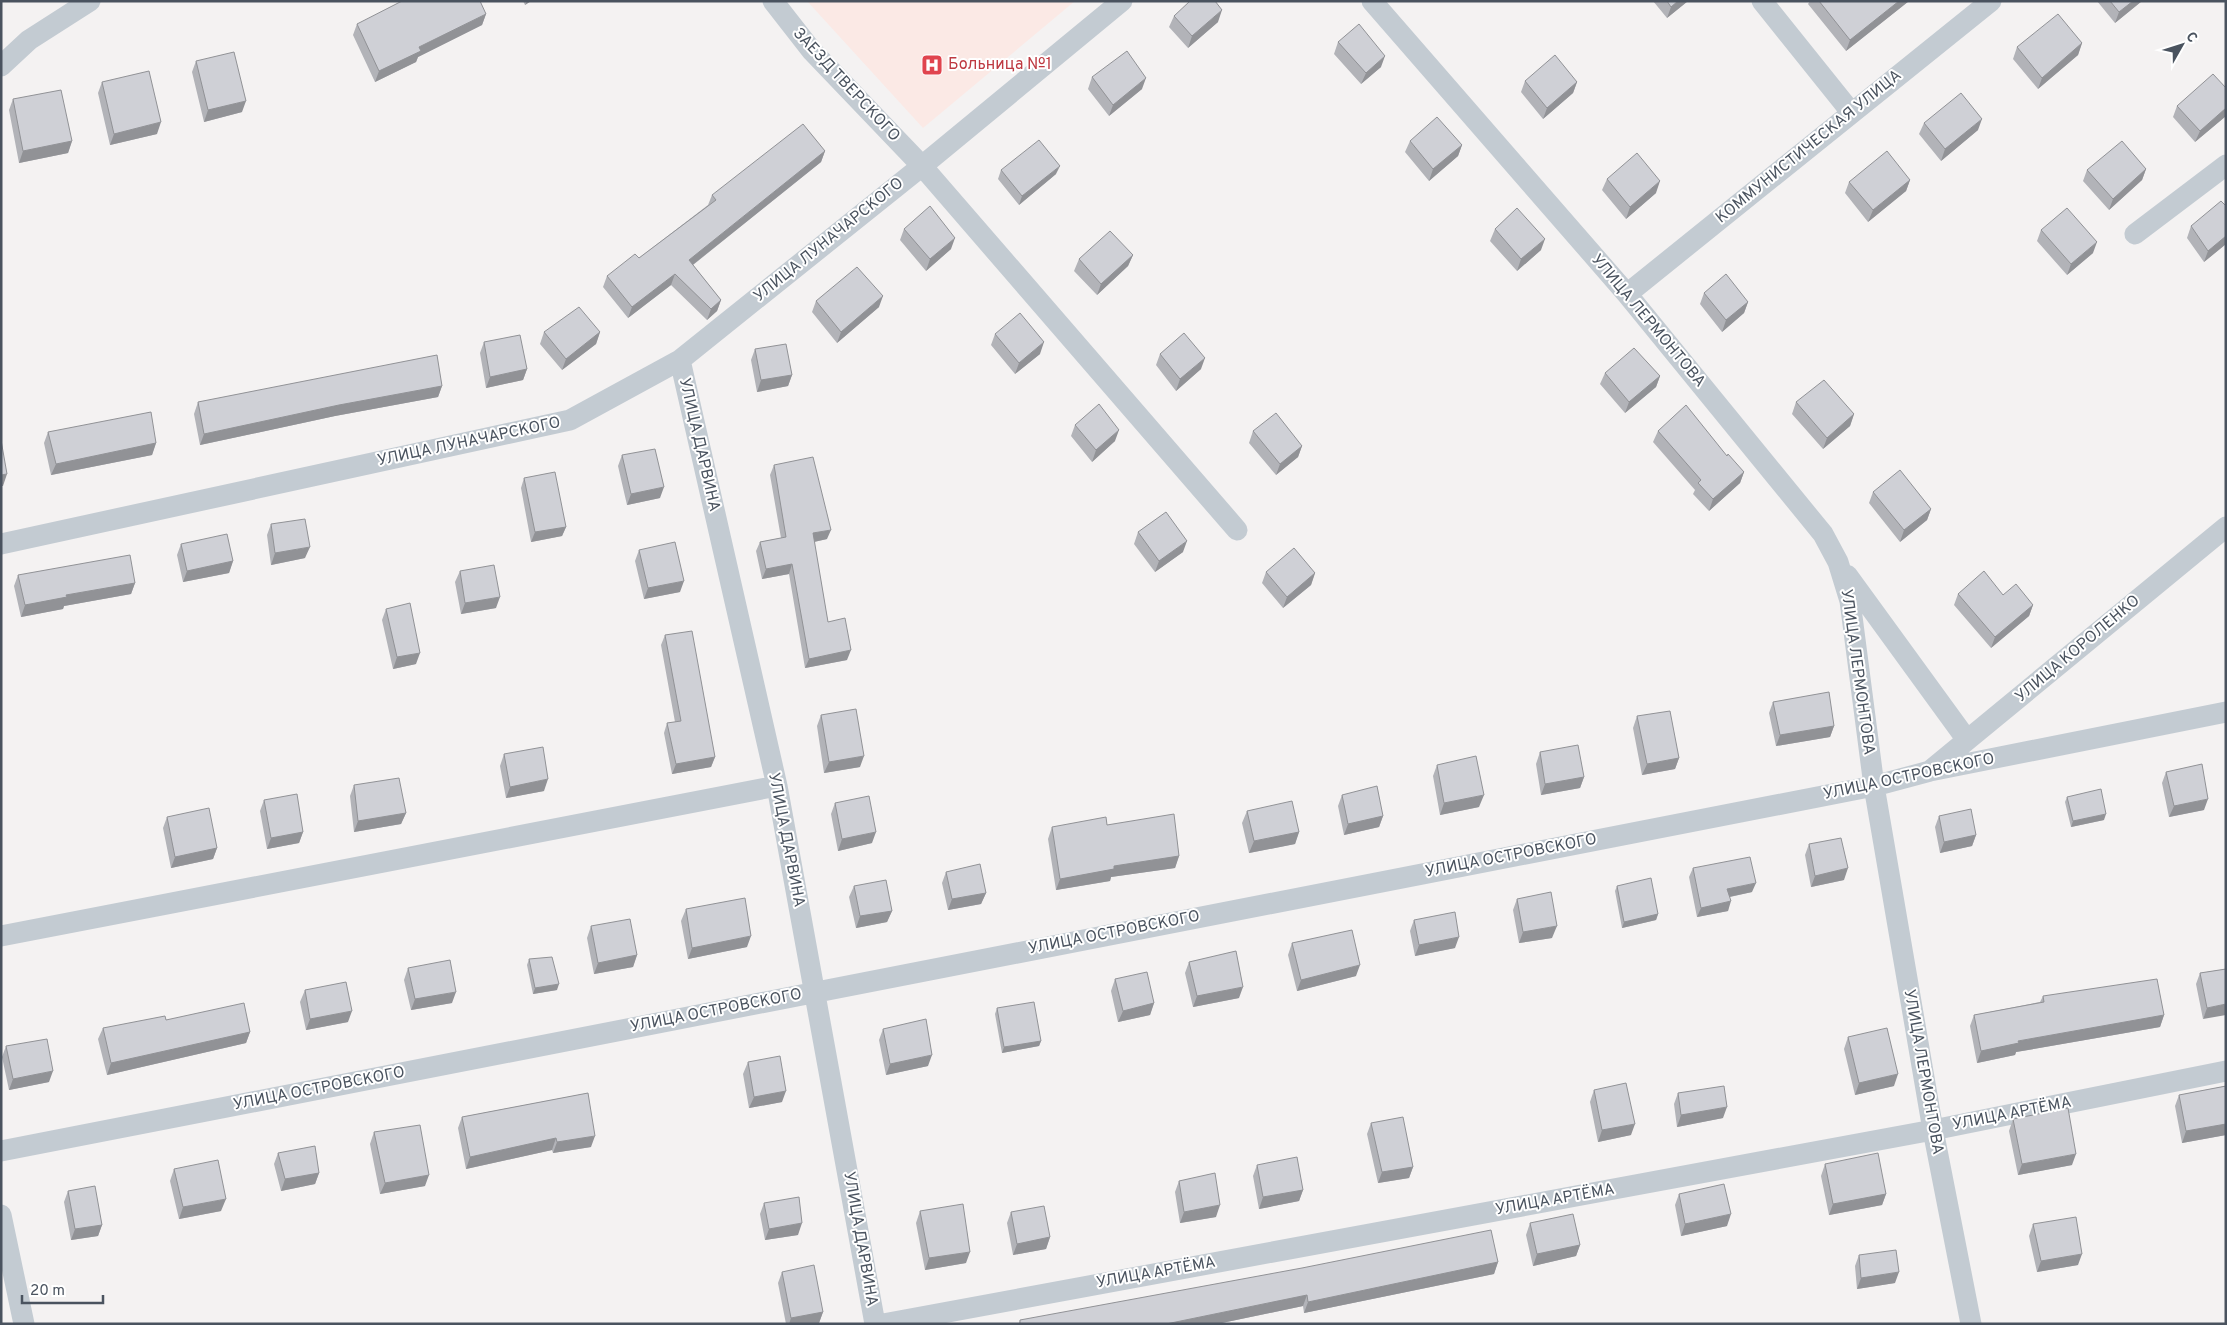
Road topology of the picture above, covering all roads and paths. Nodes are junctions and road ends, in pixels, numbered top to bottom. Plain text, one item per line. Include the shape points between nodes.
1 (90, 1) edge
2 (773, 1) edge
3 (1122, 1) edge
4 (1372, 1) edge
5 (1762, 1) edge
6 (1991, 1) edge
7 (1, 66) edge
8 (1851, 112) junction
9 (2226, 165) edge
10 (922, 166) junction
11 (2135, 234) dead end
12 (1627, 294) junction
13 (680, 360) junction
14 (2226, 527) edge
15 (1237, 530) dead end
16 (1, 544) edge
17 (1838, 562) junction
18 (2226, 712) edge
19 (1968, 740) junction
20 (1930, 771) junction
21 (777, 786) junction
22 (1874, 786) junction
23 (1, 936) edge
24 (814, 992) junction
25 (2226, 1071) edge
26 (1933, 1130) junction
27 (1, 1151) edge
28 (1, 1215) edge
29 (24, 1324) edge
30 (875, 1324) edge
31 (883, 1324) edge
32 (1971, 1324) edge

1 - 7 street via 29,40
2 - 10 street, ЗАЕЗД ТВЕРСКОГО via 812,51
3 - 10 street, УЛИЦА ЛУНАЧАРСКОГО
4 - 12 street, УЛИЦА ЛЕРМОНТОВА
5 - 8 street
6 - 8 street, КОММУНИСТИЧЕСКАЯ УЛИЦА
8 - 12 street, КОММУНИСТИЧЕСКАЯ УЛИЦА
9 - 11 street
10 - 13 street, УЛИЦА ЛУНАЧАРСКОГО
10 - 15 street
12 - 17 street, УЛИЦА ЛЕРМОНТОВА via 1822,534
13 - 16 street, УЛИЦА ЛУНАЧАРСКОГО via 570,420
13 - 21 street, УЛИЦА ДАРВИНА
14 - 19 street, УЛИЦА КОРОЛЕНКО
17 - 19 street
17 - 22 street, УЛИЦА ЛЕРМОНТОВА via 1850,601
18 - 20 street, УЛИЦА ОСТРОВСКОГО
19 - 20 street, УЛИЦА КОРОЛЕНКО
20 - 22 street, УЛИЦА ОСТРОВСКОГО
21 - 23 street
21 - 24 street, УЛИЦА ДАРВИНА
22 - 24 street, УЛИЦА ОСТРОВСКОГО
22 - 26 street, УЛИЦА ЛЕРМОНТОВА
24 - 27 street, УЛИЦА ОСТРОВСКОГО
24 - 30 street, УЛИЦА ДАРВИНА
25 - 26 street, УЛИЦА АРТЁМА
26 - 31 street, УЛИЦА АРТЁМА
26 - 32 street, УЛИЦА ЛЕРМОНТОВА
28 - 29 street

